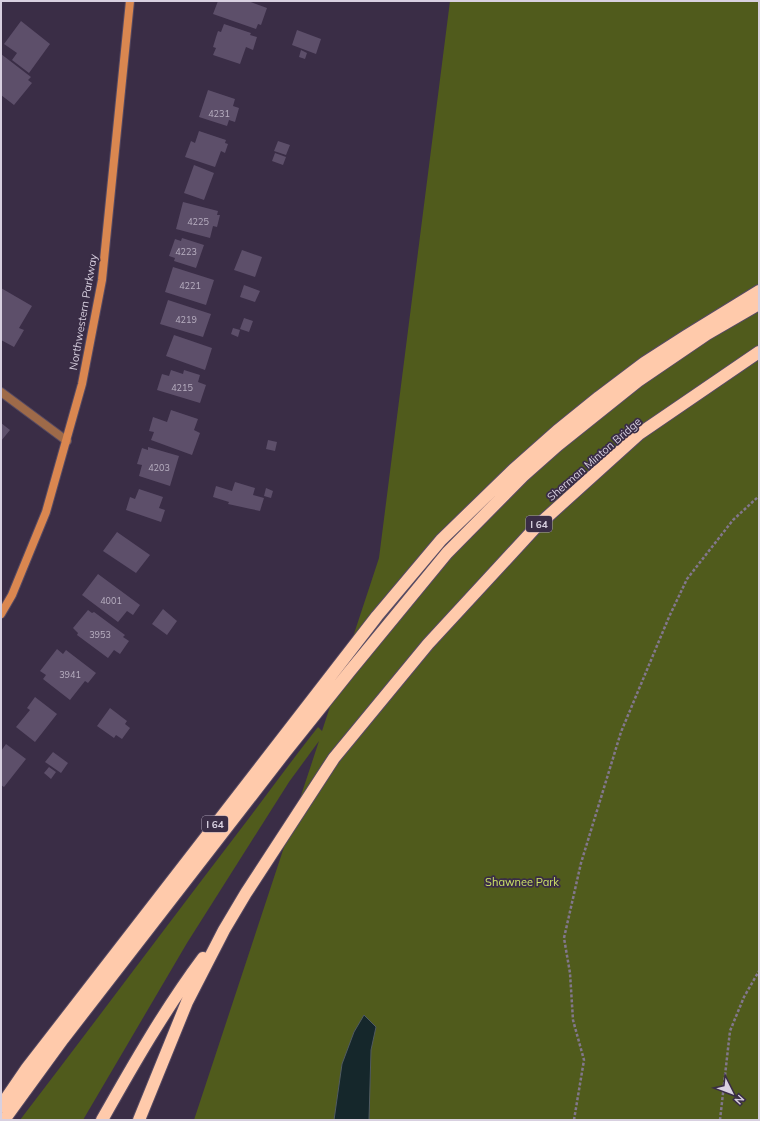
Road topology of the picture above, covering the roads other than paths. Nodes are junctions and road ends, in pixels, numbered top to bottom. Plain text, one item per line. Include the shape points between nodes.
1 (130, 1) edge
2 (759, 291) edge
3 (759, 304) edge
4 (759, 352) edge
5 (1, 392) edge
6 (67, 441) junction
7 (1, 614) edge
8 (224, 930) junction
9 (27, 1068) junction
10 (1, 1096) edge
11 (1, 1106) edge
12 (4, 1120) edge
13 (102, 1120) edge
14 (139, 1120) edge

1 - 6 street, Northwestern Parkway via 102,280 82,384
2 - 9 highway, I 64 via 644,363 599,397 513,470 447,535 377,616
3 - 12 highway via 707,334 638,381 523,476 447,553 286,751 68,1032
4 - 8 highway, Sherman Minton Bridge / I 64 via 639,434 536,526 428,644 334,758
5 - 6 street
6 - 7 street, Northwestern Parkway via 46,512 12,595
8 - 13 highway via 186,981
8 - 14 highway, I 64 via 187,1002
9 - 10 highway
9 - 11 highway, I 64

